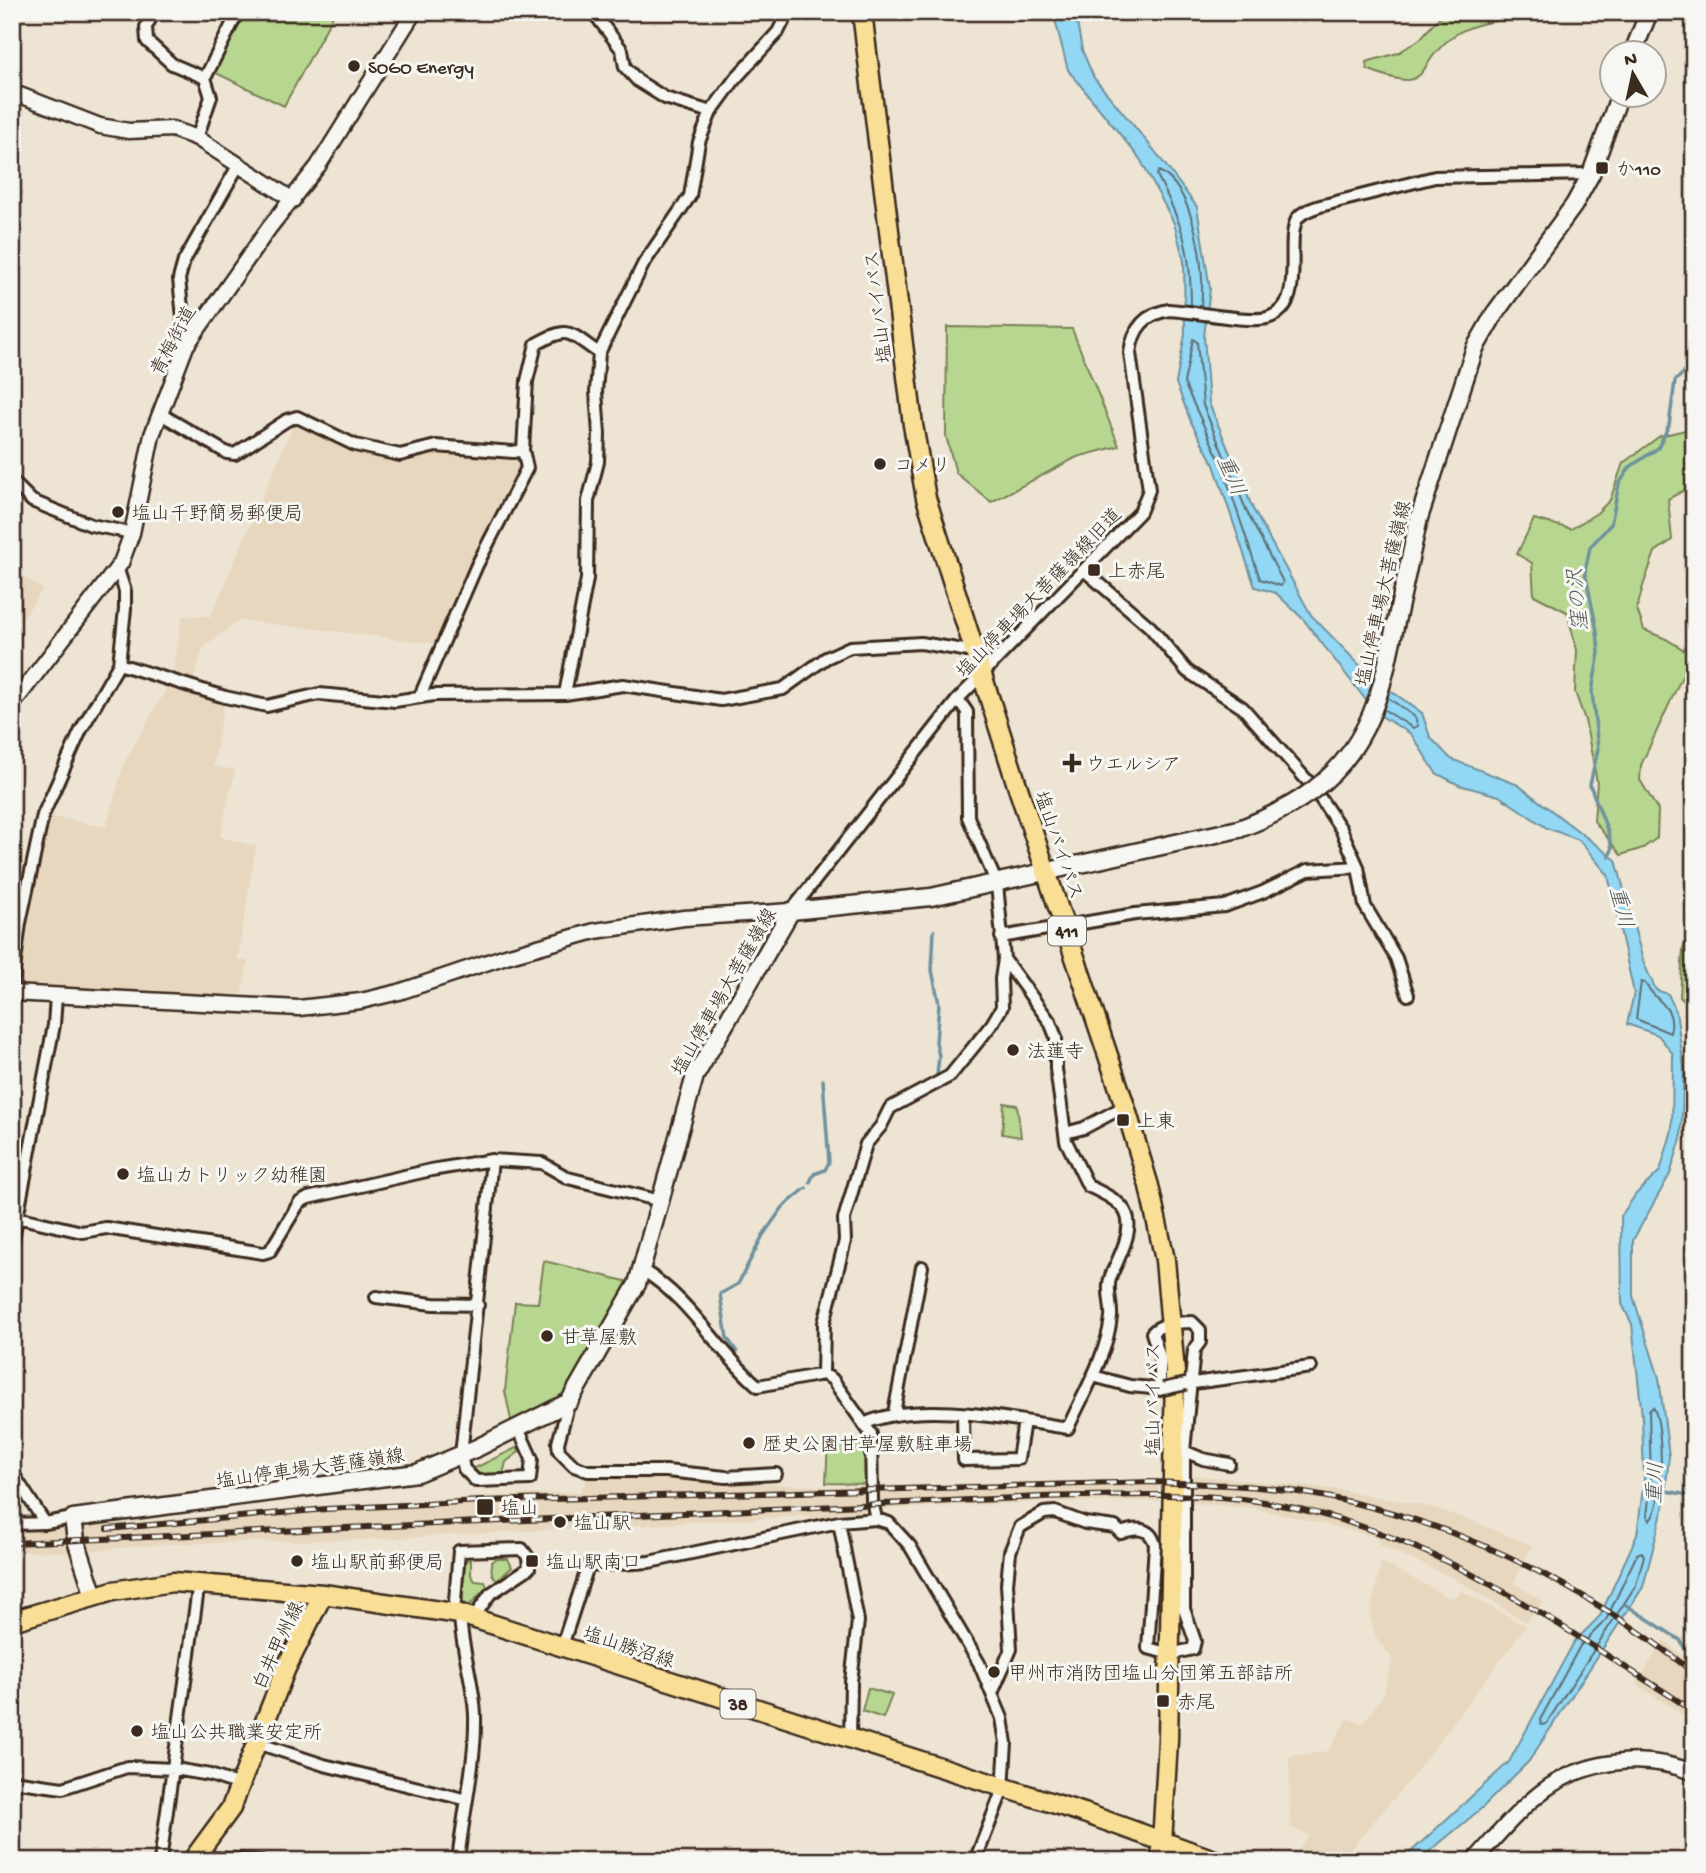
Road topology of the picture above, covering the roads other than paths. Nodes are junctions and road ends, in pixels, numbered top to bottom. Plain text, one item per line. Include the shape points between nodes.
1 (154, 12) edge
2 (238, 12) edge
3 (414, 12) edge
4 (593, 12) edge
5 (788, 12) edge
6 (862, 12) edge
7 (1649, 12) edge
8 (1639, 38) edge
9 (205, 78) junction
10 (12, 92) edge
11 (1615, 108) edge
12 (711, 111) junction
13 (197, 138) junction
14 (238, 166) junction
15 (1591, 174) junction
16 (293, 200) junction
17 (186, 346) junction
18 (599, 354) junction
19 (159, 413) junction
20 (523, 450) junction
21 (12, 481) edge
22 (132, 533) junction
23 (118, 570) junction
24 (1085, 571) junction
25 (975, 652) junction
26 (119, 664) junction
27 (981, 673) junction
28 (565, 694) junction
29 (420, 696) junction
30 (957, 699) junction
31 (12, 705) edge
32 (1358, 867) junction
33 (1047, 872) junction
34 (997, 884) junction
35 (791, 911) junction
36 (1065, 925) junction
37 (1001, 937) junction
38 (1004, 959) junction
39 (12, 985) edge
40 (12, 992) edge
41 (1408, 995) dead end
42 (56, 996) junction
43 (1125, 1106) junction
44 (1065, 1133) junction
45 (492, 1160) junction
46 (661, 1201) junction
47 (15, 1217) edge
48 (12, 1244) edge
49 (922, 1267) dead end
50 (642, 1270) junction
51 (376, 1297) dead end
52 (478, 1305) junction
53 (1173, 1323) junction
54 (1311, 1367) dead end
55 (823, 1374) junction
56 (1093, 1376) junction
57 (1188, 1383) junction
58 (1161, 1389) junction
59 (569, 1402) junction
60 (894, 1413) junction
61 (963, 1416) junction
62 (1024, 1421) junction
63 (866, 1423) junction
64 (519, 1428) junction
65 (1184, 1451) junction
66 (461, 1455) junction
67 (1230, 1464) dead end
68 (12, 1472) edge
69 (776, 1474) dead end
70 (73, 1518) junction
71 (876, 1519) junction
72 (839, 1522) junction
73 (45, 1523) junction
74 (12, 1524) edge
75 (199, 1582) junction
76 (323, 1594) junction
77 (94, 1596) junction
78 (463, 1615) junction
79 (12, 1620) edge
80 (562, 1646) junction
81 (1170, 1654) junction
82 (993, 1691) junction
83 (850, 1741) junction
84 (257, 1743) junction
85 (175, 1769) junction
86 (1694, 1773) edge
87 (12, 1781) edge
88 (240, 1785) junction
89 (1003, 1789) junction
90 (464, 1799) junction
91 (1163, 1842) junction
92 (1488, 1854) edge
93 (194, 1859) edge
94 (160, 1861) edge
95 (260, 1861) edge
96 (458, 1861) edge
97 (975, 1861) edge
98 (1161, 1861) edge
99 (1217, 1861) edge
100 (1474, 1861) edge

1 - 9 street via 146,27 147,41 172,64
2 - 9 street
3 - 16 street, 青梅街道
4 - 12 street via 622,50 625,67 638,81 665,98
5 - 12 street via 778,32
6 - 25 main road, 塩山バイパス / 411 via 913,425 926,498
7 - 8 main road
9 - 13 street via 211,97
10 - 13 street via 100,126 129,131 172,129
11 - 15 main road, 塩山停車場大菩薩嶺線
12 - 18 street via 699,142 690,196 644,263
13 - 14 street
14 - 16 street
14 - 17 street via 184,261 179,279
15 - 24 street, 塩山停車場大菩薩嶺線旧道 via 1435,177 1347,197 1307,210 1296,222 1290,292 1276,313 1260,319 1169,310 1148,316 1134,335 1130,353 1149,490 1140,512
15 - 33 main road, 塩山停車場大菩薩嶺線, bridge via 1475,348 1419,518 1383,685 1371,718 1337,769 1298,802 1239,829
16 - 17 street, 青梅街道
17 - 19 street, 青梅街道
18 - 20 street via 568,332 559,331 536,344 527,381
18 - 28 street via 598,462 588,501 587,579
19 - 20 street via 226,453 236,454 297,417 355,445 400,454 436,446
19 - 22 street, 青梅街道
20 - 29 street via 527,468 477,565
21 - 22 street via 32,500 91,525
22 - 23 street, 青梅街道
23 - 26 street via 125,600
23 - 31 street, 青梅街道
24 - 27 street, 塩山停車場大菩薩嶺線旧道
24 - 32 street via 1150,627 1187,671 1243,708 1312,786 1341,829
25 - 27 main road, 塩山バイパス / 411
25 - 28 street via 921,643 850,647 827,657 783,689 721,700 623,685
26 - 29 street via 267,706 319,694 395,701
26 - 39 street via 81,730 43,815
27 - 30 street, 塩山停車場大菩薩嶺線旧道
27 - 33 main road, 塩山バイパス / 411
28 - 29 street
30 - 34 street via 967,712 968,817
30 - 35 street, 塩山停車場大菩薩嶺線旧道
32 - 36 street via 1308,870 1225,906
32 - 41 street via 1365,906 1396,958
33 - 34 main road, 塩山停車場大菩薩嶺線
33 - 36 main road, 塩山バイパス / 411
34 - 35 main road, 塩山停車場大菩薩嶺線 via 931,897
34 - 37 street
35 - 42 street via 684,918 595,931 361,1001 299,1007
35 - 46 main road, 塩山停車場大菩薩嶺線 via 695,1076
36 - 37 street
36 - 43 main road, 塩山バイパス / 411
37 - 38 street
38 - 44 street via 1050,1021 1056,1037
38 - 55 street via 1002,1007 992,1024 950,1076 890,1108 866,1144 844,1219 845,1241 824,1323
40 - 42 street
42 - 47 street
43 - 44 street
43 - 53 main road, 塩山バイパス / 411 via 1149,1186
44 - 56 street via 1088,1186 1117,1199 1129,1227 1129,1237 1108,1283 1111,1317
45 - 46 street via 542,1163 568,1178
45 - 47 street via 309,1198 299,1203 270,1251 263,1253 106,1228 82,1232
45 - 52 street
46 - 50 main road, 塩山停車場大菩薩嶺線
47 - 48 street
49 - 60 street
50 - 55 street via 688,1306 758,1386
50 - 59 main road, 塩山停車場大菩薩嶺線
51 - 52 street
52 - 66 street
53 - 57 street via 1192,1322 1200,1330
53 - 58 street via 1152,1333 1160,1357
53 - 81 main road, 塩山バイパス / 411
54 - 57 street
55 - 63 street
56 - 58 street
56 - 62 street via 1068,1428
57 - 58 street, bridge
57 - 65 street
59 - 64 main road, 塩山停車場大菩薩嶺線
59 - 69 street via 559,1451 574,1466 588,1471 726,1477
60 - 61 street via 929,1410
60 - 63 street
61 - 62 street
61 - 62 street via 964,1460 1018,1459
63 - 71 street via 872,1444
64 - 66 main road, 塩山停車場大菩薩嶺線
64 - 66 street via 532,1459 530,1479 477,1481 464,1469
65 - 67 street
65 - 81 street via 1184,1609 1195,1646
66 - 70 main road, 塩山停車場大菩薩嶺線 via 417,1474
68 - 73 street
70 - 73 street
70 - 77 main road
71 - 72 street
71 - 82 street via 889,1523 910,1546
72 - 80 street via 649,1562 589,1566
72 - 83 street via 858,1621
73 - 74 street
75 - 76 main road, 塩山勝沼線 / 38
75 - 77 main road, 塩山勝沼線 / 38 via 136,1586
75 - 85 street
76 - 78 main road, 塩山勝沼線 / 38
76 - 84 main road, 白井甲州線 via 286,1668
77 - 79 main road, 塩山勝沼線 / 38
78 - 78 street via 459,1551 522,1549 529,1568
78 - 80 main road, 塩山勝沼線 / 38
78 - 90 street via 461,1636 475,1715
80 - 83 main road, 塩山勝沼線 / 38
81 - 82 street via 1151,1651 1146,1644 1152,1622 1155,1545 1149,1532 1121,1533 1115,1527 1044,1513 1020,1527 1010,1552 1011,1649
81 - 91 main road, 塩山バイパス / 411
82 - 89 street via 1006,1743
83 - 89 main road, 塩山勝沼線 / 38
84 - 88 main road, 白井甲州線
84 - 90 street via 324,1765
85 - 87 street via 127,1767 63,1788
85 - 88 street
85 - 94 street
86 - 92 street via 1633,1760 1571,1775 1540,1793
88 - 93 main road, 白井甲州線 via 231,1808
89 - 91 main road, 塩山勝沼線 / 38
89 - 97 street
90 - 96 street
91 - 98 main road, 塩山バイパス / 411
91 - 99 main road, 塩山勝沼線 / 38
92 - 100 street
93 - 95 street

